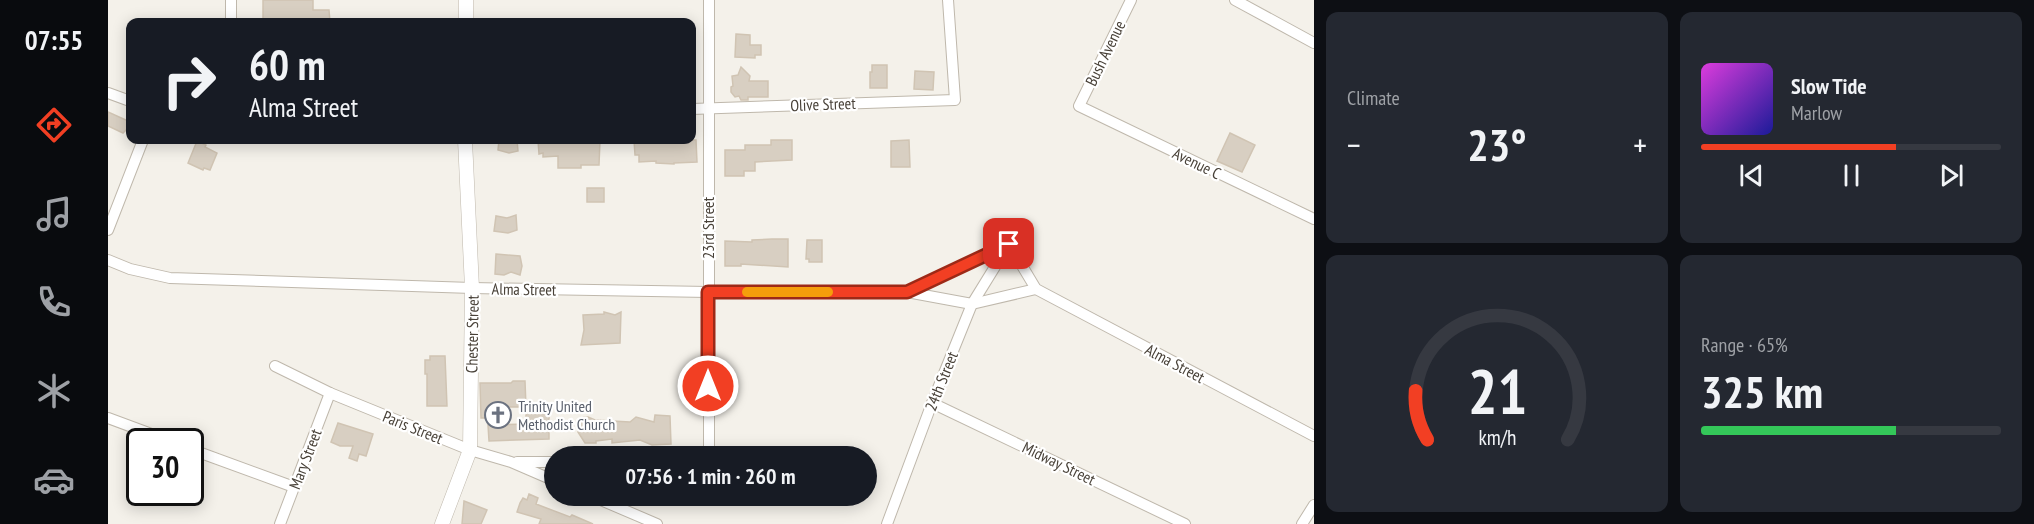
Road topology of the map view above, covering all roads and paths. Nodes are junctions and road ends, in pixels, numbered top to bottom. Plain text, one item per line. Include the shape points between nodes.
1 (231, 0) edge
2 (466, 0) edge
3 (710, 0) edge
4 (948, 0) edge
5 (1131, 0) edge
6 (1234, 0) edge
7 (231, 18) edge
8 (466, 18) edge
9 (1314, 43) edge
10 (108, 93) edge
11 (126, 100) edge
12 (1079, 106) joint
13 (709, 108) junction
14 (696, 109) edge
15 (142, 144) edge
16 (465, 144) edge
17 (1314, 219) edge
18 (108, 230) edge
19 (1009, 244) junction
20 (108, 260) edge
21 (472, 288) junction
22 (1036, 289) junction
23 (708, 292) junction
24 (907, 292) junction
25 (972, 304) junction
26 (275, 366) dead end
27 (330, 393) junction
28 (932, 403) junction
29 (108, 418) edge
30 (135, 428) edge
31 (1314, 436) edge
32 (709, 446) edge
33 (470, 450) junction
34 (204, 453) edge
35 (511, 462) junction
36 (544, 462) edge
37 (544, 476) edge
38 (294, 487) junction
39 (1314, 505) edge
40 (615, 506) edge
41 (281, 524) edge
42 (442, 524) edge
43 (657, 524) edge
44 (887, 524) edge
45 (1185, 524) edge
46 (1302, 524) edge

1 - 7 street
2 - 8 street
3 - 13 street, 23rd Street
4 - 13 street, Olive Street via 955,100
5 - 12 street, Bush Avenue
6 - 9 street
10 - 11 street
12 - 17 street, Avenue C
13 - 14 street, Olive Street
13 - 23 street, 23rd Street
15 - 18 street
16 - 21 street, Chester Street
19 - 22 street
19 - 24 street, Alma Street
19 - 25 street, 24th Street
20 - 21 street, Alma Street via 170,278
21 - 23 street, Alma Street
21 - 33 street, Chester Street
22 - 25 street, Alma Street
22 - 31 street, Alma Street
23 - 24 street, Alma Street
23 - 32 street, 23rd Street
24 - 25 street, Alma Street
25 - 28 street, 24th Street
26 - 27 street, Paris Street
27 - 33 street, Paris Street
27 - 38 street, Mary Street
28 - 44 street, 24th Street
28 - 45 street, Midway Street
29 - 30 street
33 - 35 street, Paris Street
33 - 42 street, Chester Street
34 - 38 street
35 - 36 street
35 - 37 street, Paris Street
38 - 41 street, Mary Street
39 - 46 street
40 - 43 street

